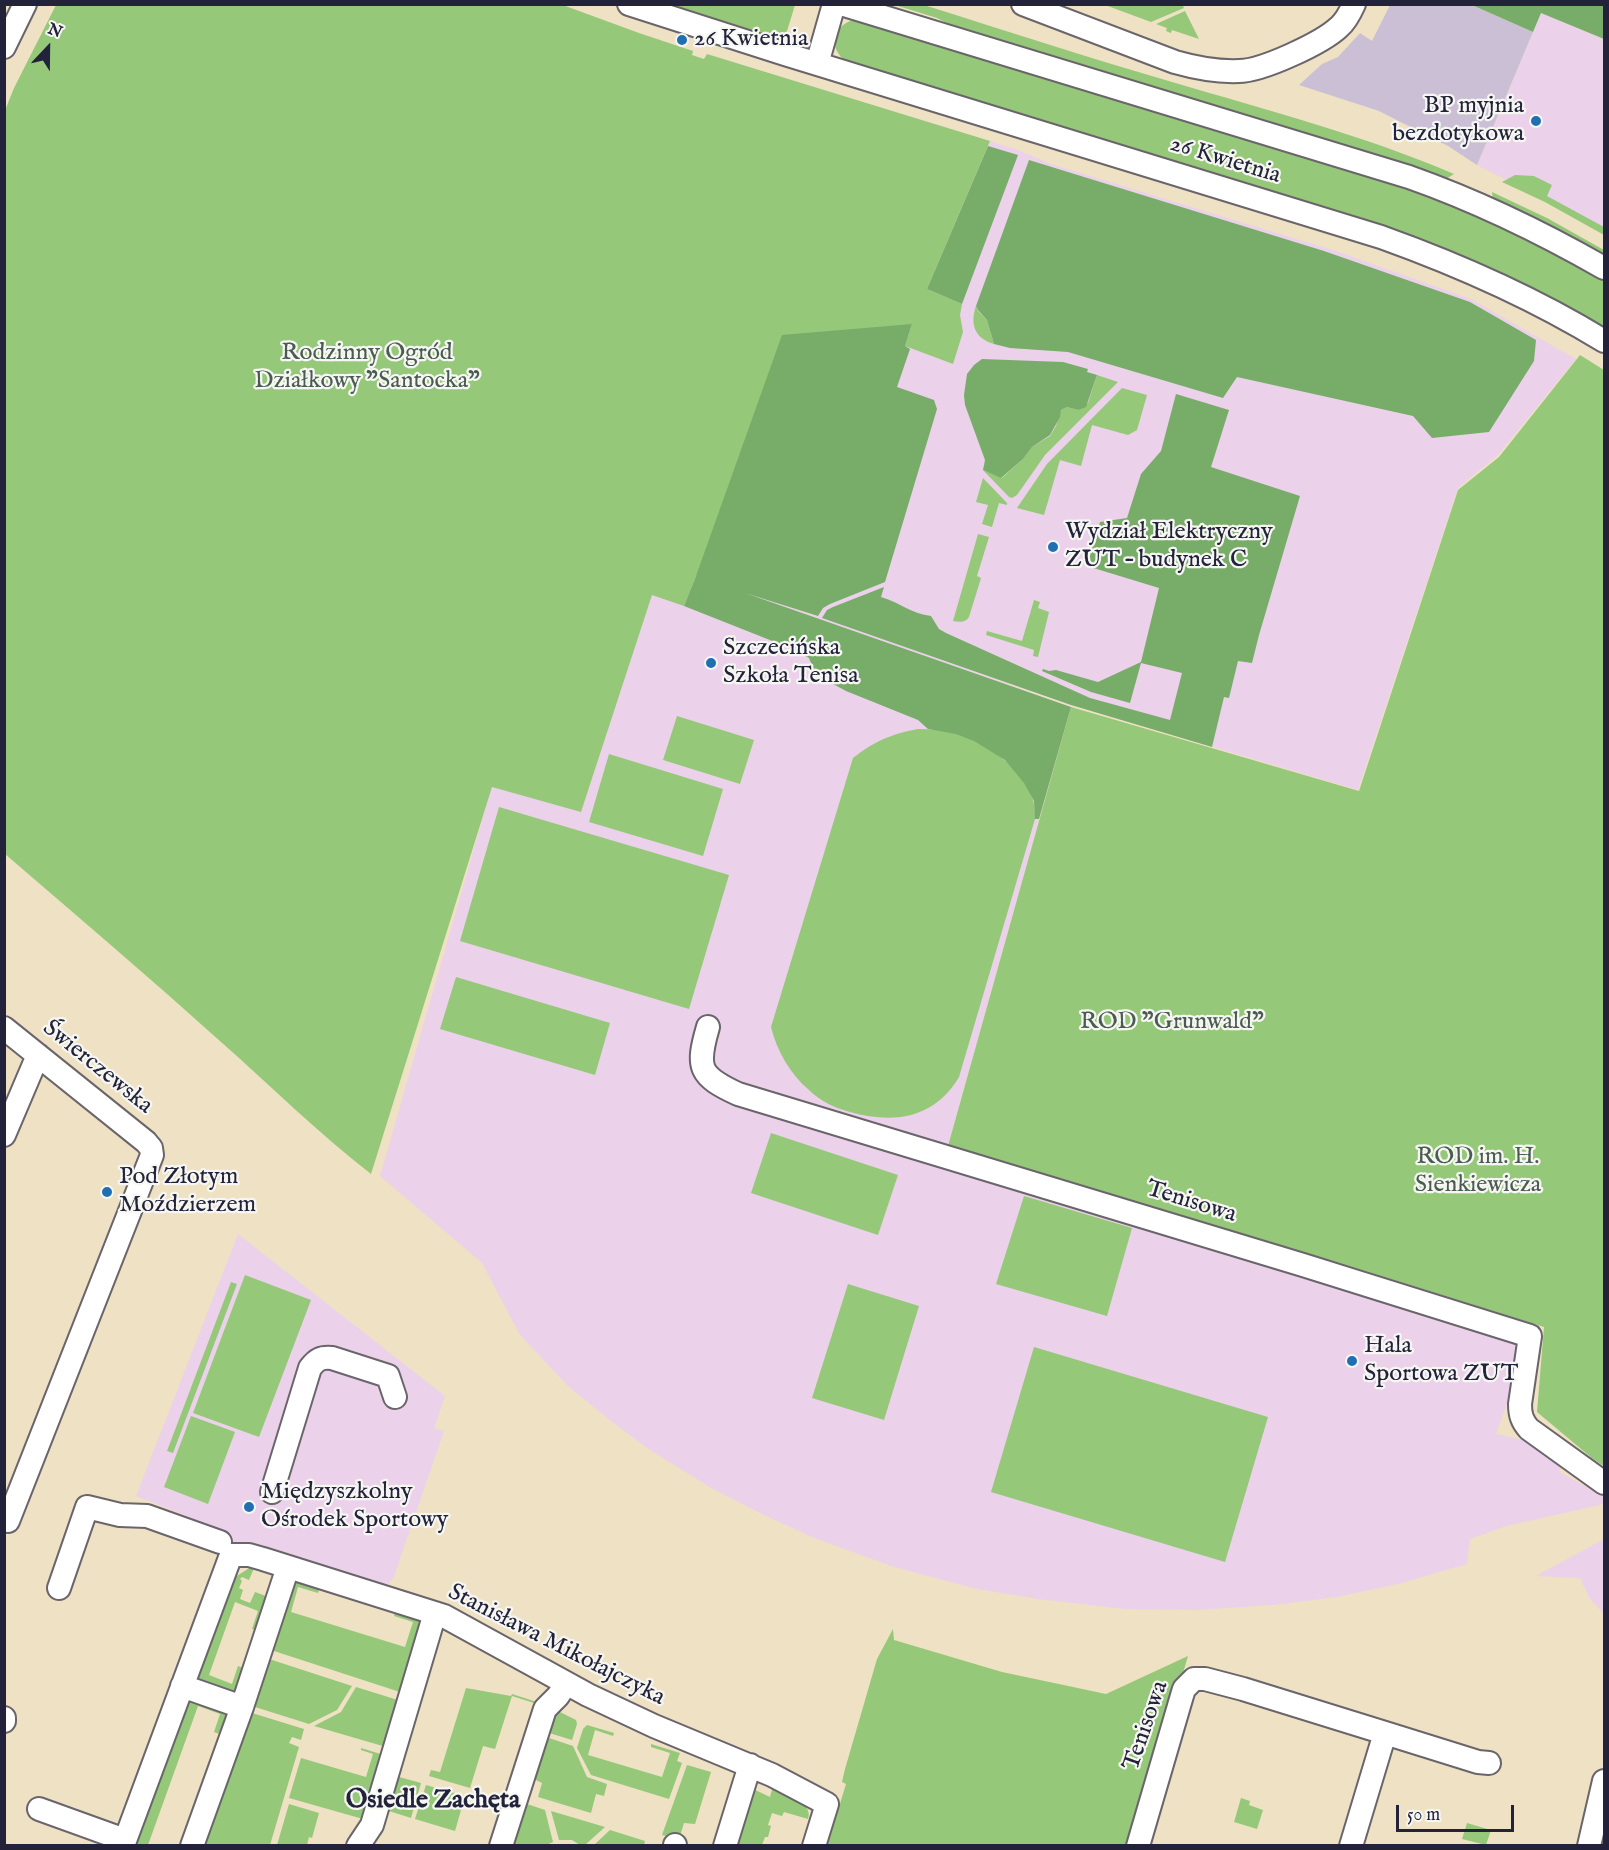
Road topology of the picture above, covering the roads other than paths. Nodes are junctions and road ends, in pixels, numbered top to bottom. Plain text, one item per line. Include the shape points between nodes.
1 (25, 4) edge
2 (629, 4) edge
3 (834, 4) edge
4 (841, 4) edge
5 (1023, 4) edge
6 (1354, 4) edge
7 (4, 47) edge
8 (817, 64) junction
9 (1605, 268) edge
10 (1605, 341) edge
11 (4, 1028) edge
12 (708, 1028) dead end
13 (38, 1055) junction
14 (4, 1135) edge
15 (395, 1397) dead end
16 (1605, 1483) edge
17 (272, 1492) dead end
18 (8, 1521) dead end
19 (225, 1548) junction
20 (288, 1567) junction
21 (59, 1588) dead end
22 (435, 1613) junction
23 (567, 1684) junction
24 (182, 1686) junction
25 (242, 1707) junction
26 (1385, 1733) junction
27 (1489, 1763) dead end
28 (750, 1765) junction
29 (1605, 1781) edge
30 (39, 1809) dead end
31 (124, 1843) edge
32 (192, 1845) edge
33 (358, 1845) edge
34 (501, 1845) edge
35 (724, 1845) edge
36 (814, 1845) edge
37 (1138, 1845) edge
38 (1351, 1845) edge
39 (1589, 1845) edge

1 - 7 street
2 - 8 street, 26 Kwietnia
3 - 8 street
4 - 9 street, 26 Kwietnia via 1409,177 1515,220
5 - 6 street via 1175,62 1198,69 1241,71 1274,62 1330,35 1346,20
8 - 10 street, 26 Kwietnia via 1406,246 1508,288
11 - 13 street, Świerczewska
12 - 16 street, Tenisowa via 701,1065 714,1080 738,1094 1530,1336 1520,1404 1523,1423
13 - 14 street
13 - 18 street, Świerczewska via 146,1142 152,1152
15 - 17 street via 388,1376 332,1358 316,1360 310,1368
19 - 20 street, Stanisława Mikołajczyka
19 - 21 street, Stanisława Mikołajczyka via 147,1516 120,1515 87,1507
19 - 24 street
20 - 22 street, Stanisława Mikołajczyka
20 - 25 street
22 - 23 street, Stanisława Mikołajczyka
22 - 33 street via 372,1825
23 - 28 street, Stanisława Mikołajczyka via 654,1726
23 - 34 street via 545,1709
24 - 25 street
24 - 31 street
25 - 32 street
26 - 27 street, Tenisowa
26 - 37 street, Tenisowa via 1243,1689 1194,1679 1184,1689
26 - 38 street
28 - 35 street
28 - 36 street, Stanisława Mikołajczyka via 827,1804
29 - 39 street
30 - 31 street

